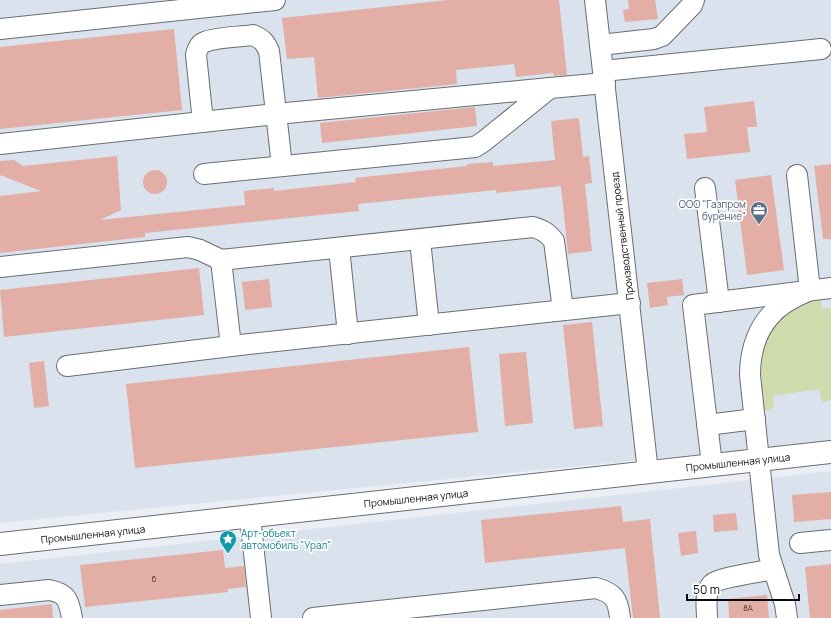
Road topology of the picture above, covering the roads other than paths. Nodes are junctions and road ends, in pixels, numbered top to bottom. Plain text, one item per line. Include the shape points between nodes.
1 (275, 0) edge
2 (595, 0) edge
3 (694, 0) edge
4 (0, 29) edge
5 (600, 44) junction
6 (821, 49) dead end
7 (604, 77) junction
8 (550, 88) junction
9 (276, 114) junction
10 (203, 122) junction
11 (0, 144) edge
12 (282, 166) junction
13 (204, 174) dead end
14 (797, 175) dead end
15 (706, 188) dead end
16 (420, 240) junction
17 (339, 248) junction
18 (221, 260) junction
19 (0, 267) edge
20 (831, 288) edge
21 (810, 290) junction
22 (630, 302) junction
23 (719, 302) junction
24 (563, 310) junction
25 (430, 325) junction
26 (348, 334) junction
27 (231, 346) junction
28 (67, 366) dead end
29 (754, 419) junction
30 (707, 425) junction
31 (831, 452) edge
32 (759, 460) junction
33 (712, 465) junction
34 (648, 472) junction
35 (250, 516) junction
36 (831, 540) edge
37 (800, 543) dead end
38 (0, 544) edge
39 (774, 569) junction
40 (0, 595) edge
41 (72, 618) edge
42 (260, 618) edge
43 (313, 618) edge
44 (620, 618) edge
45 (707, 618) edge
46 (787, 618) edge

1 - 4 street
2 - 5 street, Производственный проезд
3 - 5 street via 662,36 654,40
5 - 7 street, Производственный проезд
6 - 7 street
7 - 8 street
7 - 22 street, Производственный проезд
8 - 9 street
8 - 12 street via 475,147
9 - 10 street
9 - 10 street via 269,51 265,42 253,35 203,42 198,48 196,55
9 - 12 street
10 - 11 street
12 - 13 street
14 - 21 street
15 - 23 street
16 - 17 street
16 - 24 street via 533,227 542,229 554,241
16 - 25 street
17 - 18 street
17 - 26 street
18 - 19 street via 188,247
18 - 27 street
20 - 21 street
21 - 23 street
21 - 29 street via 778,308 768,318 754,343 750,375
22 - 24 street
22 - 34 street, Производственный проезд
23 - 30 street via 693,305
24 - 25 street
25 - 26 street
26 - 27 street
27 - 28 street
29 - 30 street
29 - 32 street
30 - 33 street
31 - 32 main road, Промышленная улица
32 - 33 main road, Промышленная улица
32 - 39 street via 768,555
33 - 34 main road, Промышленная улица
34 - 35 main road, Промышленная улица
35 - 38 main road, Промышленная улица
35 - 42 street
36 - 37 street
39 - 45 street via 723,579 713,584 706,601
39 - 46 street
40 - 41 street via 57,591 66,598
43 - 44 street via 596,588 607,591 615,598

